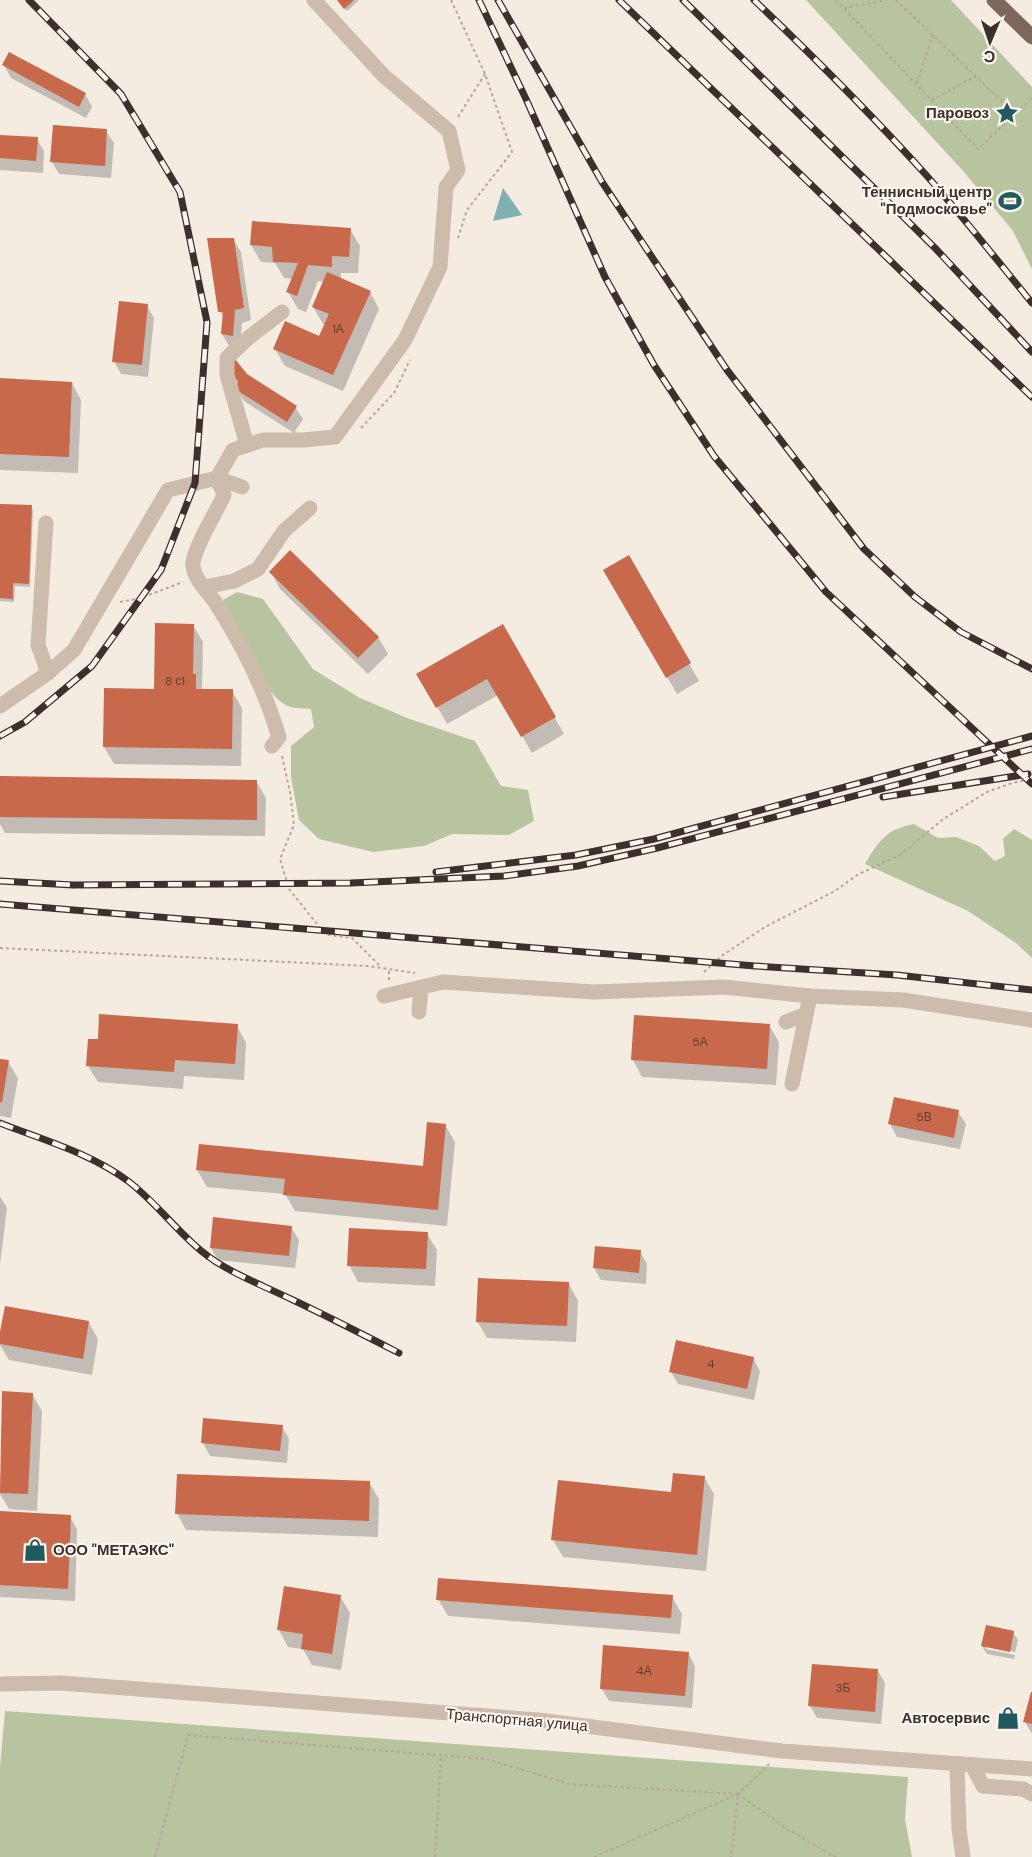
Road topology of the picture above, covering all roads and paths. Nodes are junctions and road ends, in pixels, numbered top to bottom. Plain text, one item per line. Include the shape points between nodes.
1 (314, 0) edge
2 (451, 0) edge
3 (836, 0) edge
4 (887, 0) edge
5 (896, 0) edge
6 (994, 0) edge
7 (844, 8) junction
8 (933, 35) junction
9 (1032, 36) edge
10 (485, 74) junction
11 (976, 76) junction
12 (917, 85) junction
13 (1032, 98) edge
14 (932, 100) junction
15 (1015, 114) junction
16 (449, 131) junction
17 (458, 240) dead end
18 (282, 312) dead end
19 (414, 352) dead end
20 (358, 432) dead end
21 (247, 445) junction
22 (218, 478) junction
23 (242, 487) dead end
24 (310, 508) dead end
25 (46, 522) dead end
26 (200, 582) junction
27 (99, 606) junction
28 (48, 673) junction
29 (0, 706) edge
30 (275, 742) joint
31 (1032, 779) edge
32 (0, 948) edge
33 (381, 967) junction
34 (419, 980) junction
35 (698, 988) junction
36 (384, 996) dead end
37 (810, 996) junction
38 (419, 1012) dead end
39 (806, 1014) junction
40 (1032, 1020) edge
41 (786, 1022) dead end
42 (792, 1083) dead end
43 (0, 1684) edge
44 (782, 1751) junction
45 (441, 1754) junction
46 (965, 1764) junction
47 (1032, 1769) edge
48 (738, 1794) junction
49 (1032, 1794) edge
50 (155, 1857) edge
51 (435, 1857) edge
52 (594, 1857) edge
53 (731, 1857) edge
54 (838, 1857) edge
55 (963, 1857) edge

1 - 16 street via 384,76
2 - 10 path
3 - 7 path
4 - 7 path
5 - 8 path
6 - 9 main road
7 - 12 path
8 - 11 path
8 - 12 path
10 - 16 path
10 - 17 path via 512,152 467,210
11 - 14 path
11 - 15 path
12 - 14 path
13 - 15 path
14 - 15 path via 978,149
16 - 21 street via 458,170 446,187 440,267 405,340 335,437 263,440
18 - 21 street via 227,358 227,375
19 - 20 path via 394,393
21 - 22 street via 233,450
22 - 23 street
22 - 26 street via 224,495 193,562
22 - 27 street via 168,490
24 - 26 street via 284,531 258,569 234,581
25 - 28 street via 38,645
26 - 27 path
26 - 30 street via 231,627 269,703
27 - 28 street via 74,650
28 - 29 street
30 - 33 path via 294,825 280,859 289,889 321,929 352,938
31 - 35 path via 987,792 942,820 900,855 765,927 702,974
32 - 33 path
33 - 34 path
34 - 35 street via 594,992
34 - 36 street
34 - 38 street
35 - 37 street
37 - 39 street
37 - 40 street via 903,1000
39 - 41 street
39 - 42 street
43 - 44 street, Транспортная улица via 61,1683 538,1720
44 - 46 street, Транспортная улица
44 - 48 path
45 - 48 path via 487,1758 569,1784
45 - 50 path via 188,1736
45 - 51 path
46 - 47 street, Транспортная улица
46 - 49 street via 983,1786 1023,1789
46 - 55 street via 959,1829
48 - 52 path
48 - 53 path
48 - 54 path via 786,1829

